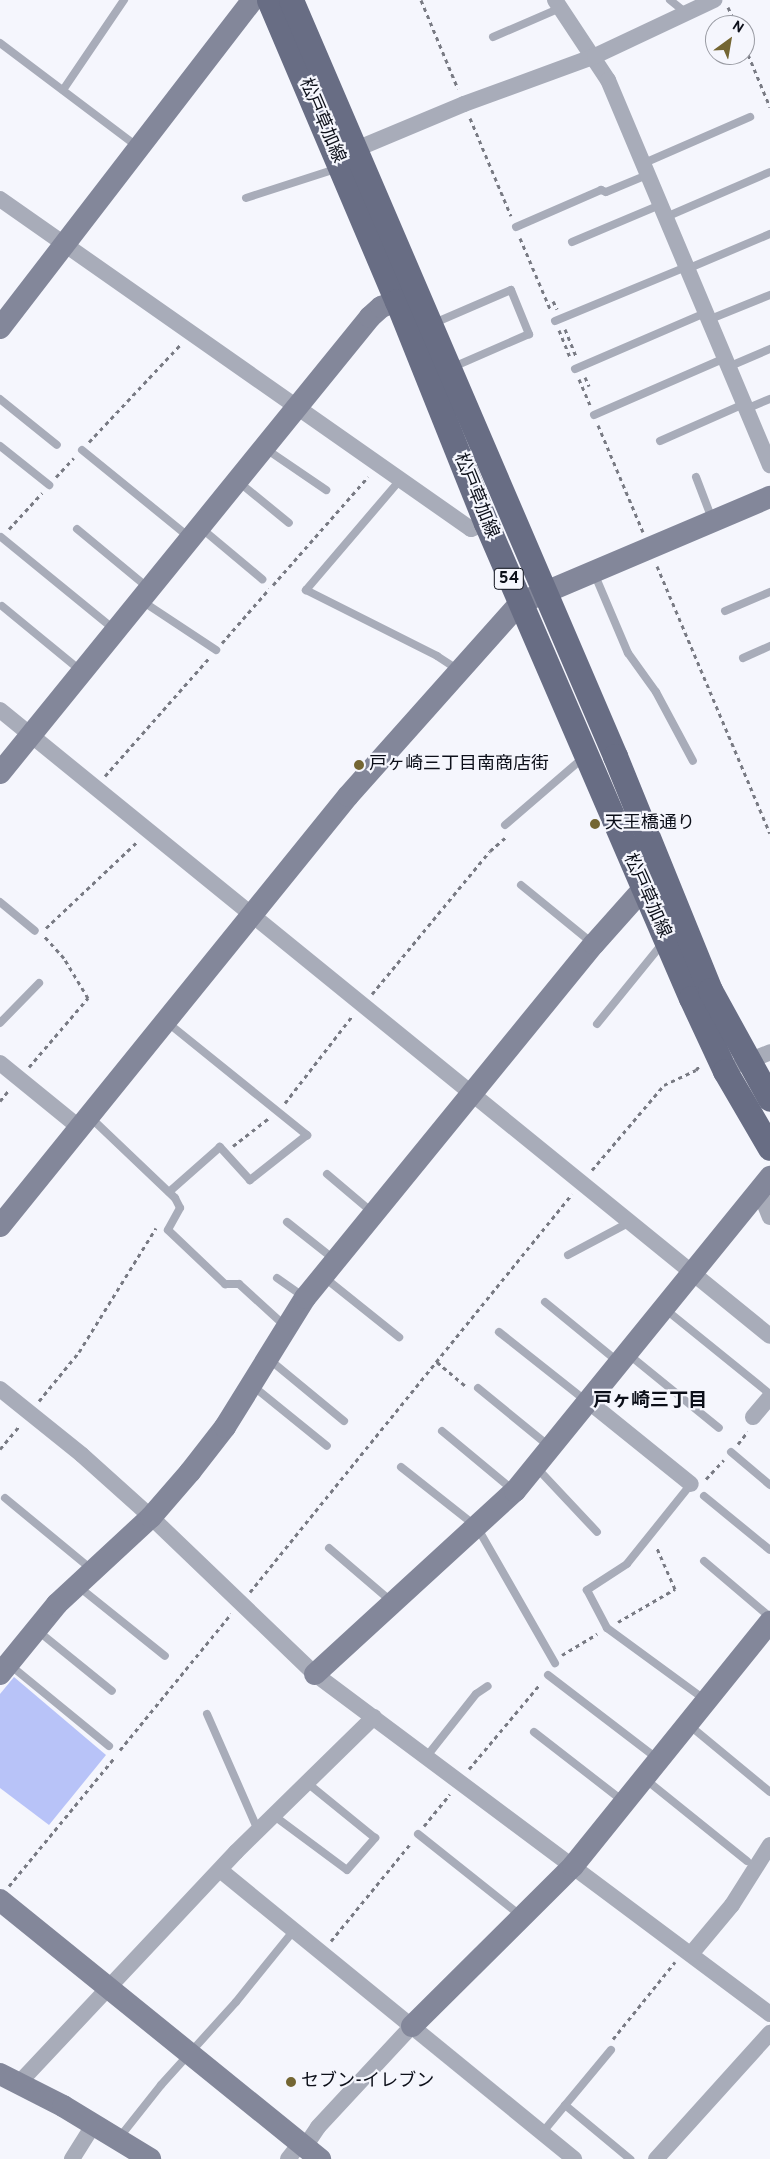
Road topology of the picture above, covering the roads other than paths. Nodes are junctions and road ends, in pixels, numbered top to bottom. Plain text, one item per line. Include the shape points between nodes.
1 (124, 0) edge
2 (253, 0) edge
3 (269, 0) edge
4 (292, 0) edge
5 (670, 0) edge
6 (714, 0) edge
7 (556, 4) edge
8 (686, 13) junction
9 (493, 38) dead end
10 (0, 43) edge
11 (595, 56) junction
12 (63, 90) junction
13 (750, 117) dead end
14 (139, 148) junction
15 (347, 158) junction
16 (645, 169) junction
17 (770, 172) edge
18 (246, 198) dead end
19 (0, 199) edge
20 (663, 211) junction
21 (516, 227) dead end
22 (770, 234) edge
23 (572, 242) dead end
24 (65, 246) junction
25 (687, 268) junction
26 (770, 295) edge
27 (397, 301) junction
28 (706, 317) junction
29 (558, 320) road end
30 (429, 325) junction
31 (0, 328) edge
32 (770, 350) edge
33 (726, 363) junction
34 (578, 367) road end
35 (449, 369) junction
36 (0, 398) edge
37 (770, 399) edge
38 (745, 407) junction
39 (297, 409) junction
40 (594, 415) dead end
41 (660, 441) dead end
42 (57, 445) dead end
43 (0, 446) edge
44 (265, 448) junction
45 (82, 450) road end
46 (770, 466) edge
47 (696, 477) dead end
48 (400, 480) junction
49 (238, 481) junction
50 (49, 485) road end
51 (326, 490) dead end
52 (770, 497) edge
53 (712, 521) junction
54 (289, 523) dead end
55 (486, 524) junction
56 (77, 529) dead end
57 (195, 533) junction
58 (2, 537) road end
59 (593, 571) junction
60 (262, 579) dead end
61 (544, 591) junction
62 (770, 592) edge
63 (145, 594) junction
64 (520, 603) junction
65 (2, 606) dead end
66 (725, 611) dead end
67 (115, 630) junction
68 (770, 646) edge
69 (216, 650) road end
70 (743, 658) dead end
71 (459, 670) junction
72 (82, 672) junction
73 (0, 710) edge
74 (31, 735) junction
75 (586, 756) junction
76 (693, 761) dead end
77 (0, 773) edge
78 (505, 825) dead end
79 (520, 885) dead end
80 (643, 889) junction
81 (0, 902) edge
82 (252, 916) junction
83 (35, 931) dead end
84 (665, 940) junction
85 (594, 944) junction
86 (39, 983) dead end
87 (166, 1022) junction
88 (0, 1023) edge
89 (597, 1024) dead end
90 (770, 1052) edge
91 (0, 1063) edge
92 (736, 1066) junction
93 (473, 1094) junction
94 (770, 1099) edge
95 (84, 1122) junction
96 (770, 1148) edge
97 (327, 1174) dead end
98 (764, 1183) edge
99 (169, 1192) junction
100 (375, 1214) junction
101 (770, 1217) edge
102 (287, 1222) dead end
103 (630, 1222) junction
104 (0, 1226) edge
105 (568, 1255) dead end
106 (330, 1269) junction
107 (692, 1273) junction
108 (277, 1278) dead end
109 (305, 1298) junction
110 (545, 1302) dead end
111 (663, 1308) junction
112 (285, 1326) junction
113 (500, 1332) dead end
114 (770, 1336) edge
115 (398, 1337) dead end
116 (266, 1358) junction
117 (622, 1358) junction
118 (251, 1383) junction
119 (478, 1388) road end
120 (0, 1389) edge
121 (770, 1396) edge
122 (588, 1401) junction
123 (754, 1417) dead end
124 (344, 1421) dead end
125 (719, 1428) dead end
126 (442, 1431) dead end
127 (327, 1446) dead end
128 (550, 1447) junction
129 (731, 1452) dead end
130 (535, 1466) junction
131 (401, 1467) dead end
132 (691, 1484) joint
133 (770, 1485) edge
134 (515, 1491) junction
135 (704, 1496) dead end
136 (5, 1498) dead end
137 (151, 1517) junction
138 (477, 1527) junction
139 (597, 1532) dead end
140 (329, 1548) dead end
141 (770, 1550) edge
142 (704, 1561) dead end
143 (85, 1578) junction
144 (393, 1603) junction
145 (770, 1617) edge
146 (770, 1622) edge
147 (36, 1629) junction
148 (165, 1656) dead end
149 (555, 1663) road end
150 (4, 1669) edge
151 (315, 1674) junction
152 (548, 1675) road end
153 (488, 1686) dead end
154 (112, 1691) dead end
155 (706, 1700) junction
156 (207, 1714) dead end
157 (374, 1717) junction
158 (687, 1724) junction
159 (534, 1732) dead end
160 (109, 1746) dead end
161 (427, 1756) junction
162 (659, 1759) junction
163 (644, 1778) junction
164 (306, 1782) junction
165 (770, 1792) edge
166 (624, 1802) junction
167 (273, 1815) junction
168 (258, 1830) junction
169 (418, 1834) road end
170 (770, 1845) edge
171 (746, 1861) dead end
172 (573, 1866) junction
173 (220, 1870) junction
174 (3, 1895) edge
175 (522, 1916) junction
176 (294, 1930) junction
177 (691, 1954) junction
178 (108, 1988) junction
179 (770, 2014) edge
180 (412, 2026) junction
181 (770, 2033) edge
182 (611, 2050) dead end
183 (190, 2054) junction
184 (10, 2079) edge
185 (565, 2105) junction
186 (94, 2124) junction
187 (542, 2133) junction
188 (118, 2139) junction
189 (303, 2153) edge
190 (72, 2159) edge
191 (150, 2159) edge
192 (574, 2159) edge
193 (630, 2159) edge
194 (656, 2159) edge

1 - 12 lane
2 - 14 street
3 - 15 main road, 松戸草加線 / 54
4 - 15 main road, 松戸草加線 / 54
5 - 8 lane
6 - 8 street
7 - 9 lane
7 - 11 street
8 - 11 street
10 - 12 lane
11 - 15 street via 464,104
11 - 16 street
12 - 14 lane
13 - 16 lane
14 - 24 street
15 - 18 lane
15 - 27 main road, 松戸草加線 / 54
15 - 30 main road, 松戸草加線 / 54
16 - 20 street
16 - 21 lane via 606,192 601,190
17 - 20 lane
19 - 24 street
20 - 23 lane
20 - 25 street
22 - 25 lane
24 - 31 street
24 - 39 street
25 - 28 street
25 - 29 lane
26 - 28 lane
27 - 39 street via 381,307 370,317
27 - 55 main road, 松戸草加線 / 54
28 - 33 street
28 - 34 lane
30 - 35 main road, 松戸草加線 / 54
30 - 35 lane via 511,290 529,334
32 - 33 lane
33 - 38 street
33 - 40 lane
35 - 61 main road, 松戸草加線 / 54
36 - 42 lane
37 - 38 lane
38 - 41 lane
38 - 46 street
39 - 44 street
39 - 48 street
43 - 50 lane
44 - 49 street
44 - 51 lane
45 - 57 lane
47 - 53 lane
48 - 55 street via 471,529
48 - 71 lane via 306,590
49 - 54 lane
49 - 57 street
52 - 53 street
53 - 59 street
55 - 64 main road, 松戸草加線 / 54
56 - 63 lane
57 - 60 lane
57 - 63 street
58 - 67 lane
59 - 61 street
59 - 76 lane via 628,653 656,692
61 - 64 street
61 - 92 main road, 松戸草加線 / 54 via 615,756
62 - 66 lane
63 - 67 street
63 - 69 lane
64 - 71 street
64 - 75 main road, 松戸草加線 / 54
65 - 72 lane
67 - 72 street
68 - 70 lane
71 - 82 street via 348,796
72 - 74 street
73 - 74 street
74 - 77 street
74 - 82 street
75 - 78 lane
75 - 80 main road, 松戸草加線 / 54
79 - 85 lane
80 - 84 main road, 松戸草加線 / 54
80 - 85 street
81 - 83 lane
82 - 87 street
82 - 93 street
84 - 89 lane
84 - 92 main road, 松戸草加線 / 54
85 - 93 street
86 - 88 lane
87 - 95 street
87 - 99 lane via 307,1135 250,1180 220,1147
90 - 92 street
91 - 95 street
92 - 94 main road, 松戸草加線 / 54
92 - 96 main road, 松戸草加線 / 54
93 - 100 street
93 - 103 street
95 - 99 lane
95 - 104 street
97 - 100 lane
98 - 101 street
98 - 107 street
99 - 112 lane via 180,1208 168,1230 225,1284 239,1284
100 - 106 street
102 - 106 lane
103 - 105 lane
103 - 107 street
106 - 109 street
106 - 115 lane
107 - 111 street
107 - 114 street
108 - 109 lane
109 - 112 street
110 - 117 lane
111 - 117 street
111 - 121 lane
112 - 116 street
113 - 122 lane
116 - 118 street
116 - 124 lane
117 - 122 street
117 - 125 lane
118 - 127 lane
118 - 137 street via 225,1427
119 - 128 lane
120 - 137 street via 82,1455
121 - 123 street
122 - 128 street
122 - 132 street
126 - 134 lane
128 - 130 street
129 - 133 lane
130 - 134 street
130 - 139 lane
131 - 138 lane
132 - 155 lane via 627,1564 587,1590 607,1628
134 - 138 street
135 - 141 lane
136 - 143 lane
137 - 143 street
137 - 151 street
138 - 144 street
138 - 149 lane
140 - 144 lane
142 - 145 lane
143 - 147 street
143 - 148 lane
144 - 151 street
146 - 155 street
147 - 150 street
147 - 154 lane
150 - 160 lane
151 - 157 street
152 - 162 lane
153 - 161 lane via 476,1694
155 - 158 street
156 - 168 lane
157 - 161 street
157 - 164 street
158 - 162 street
158 - 165 lane
159 - 166 lane
161 - 172 street
162 - 163 street
163 - 166 street
163 - 171 lane
164 - 167 street
164 - 167 lane via 375,1838 347,1870
166 - 172 street
167 - 168 street
168 - 173 street
169 - 175 lane
170 - 177 street via 732,1905
172 - 175 street
172 - 177 street
173 - 176 street
173 - 178 street
174 - 178 street
175 - 180 street
176 - 180 street
176 - 183 lane
177 - 179 street
178 - 183 street
178 - 184 street
180 - 187 street
180 - 189 street via 318,2127
181 - 194 street
182 - 185 lane
183 - 188 lane
183 - 189 street
184 - 186 street
185 - 187 lane
185 - 193 lane
186 - 188 street
186 - 190 street
187 - 192 street
188 - 191 street

